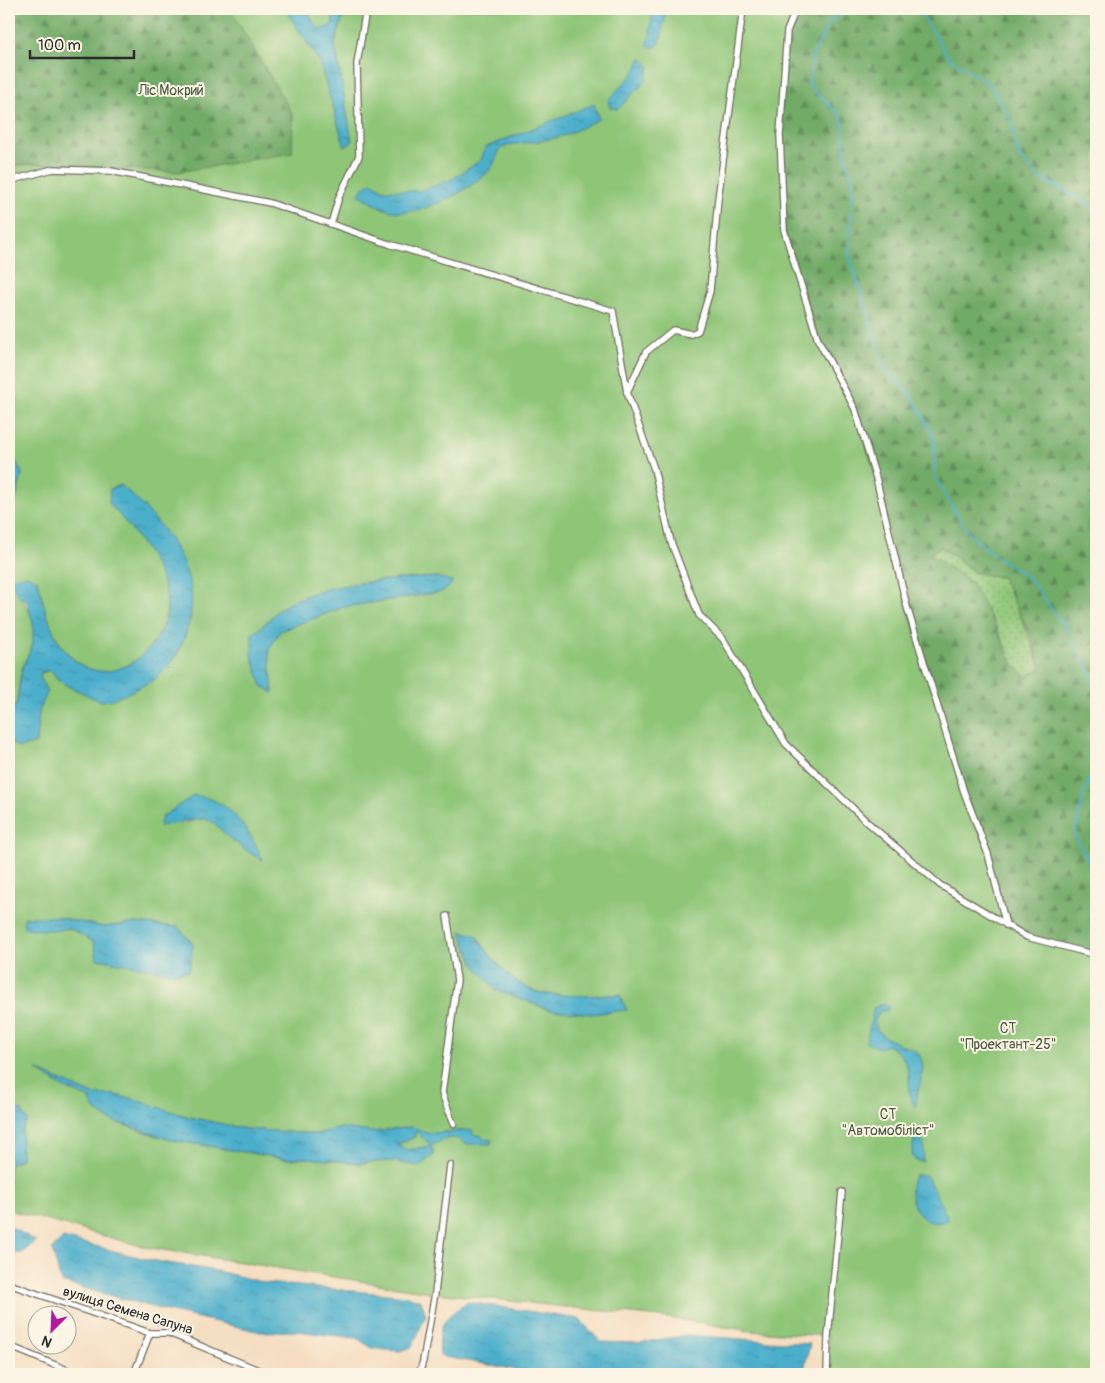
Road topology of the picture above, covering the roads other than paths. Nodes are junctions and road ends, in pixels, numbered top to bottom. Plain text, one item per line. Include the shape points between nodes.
1 (366, 9) edge
2 (743, 9) edge
3 (796, 9) edge
4 (9, 181) edge
5 (331, 224) junction
6 (627, 392) junction
7 (447, 916) dead end
8 (1006, 925) junction
9 (1096, 955) edge
10 (449, 1112) joint
11 (454, 1124) dead end
12 (450, 1165) dead end
13 (842, 1192) dead end
14 (9, 1284) edge
15 (150, 1333) junction
16 (9, 1346) edge
17 (77, 1374) edge
18 (134, 1374) edge
19 (268, 1374) edge
20 (418, 1374) edge
21 (827, 1374) edge

1 - 5 street via 357,64 359,156 339,197
2 - 6 street via 718,199 710,291 698,331 692,334 673,330 646,352
3 - 8 street via 787,31 780,135 784,230 818,340 855,410 876,478 907,607 964,792 988,854
4 - 5 street via 53,170 111,171 270,203
5 - 6 street via 613,311
6 - 8 street via 654,469 670,542 699,615 723,639 786,744 866,821 940,885
7 - 10 street via 457,980 442,1093
8 - 9 street via 1027,937
10 - 11 street
12 - 20 street via 435,1293
13 - 21 street
14 - 15 street, вулиця Семена Сапуна
15 - 18 street
15 - 19 street, вулиця Семена Сапуна via 169,1333
16 - 17 street

